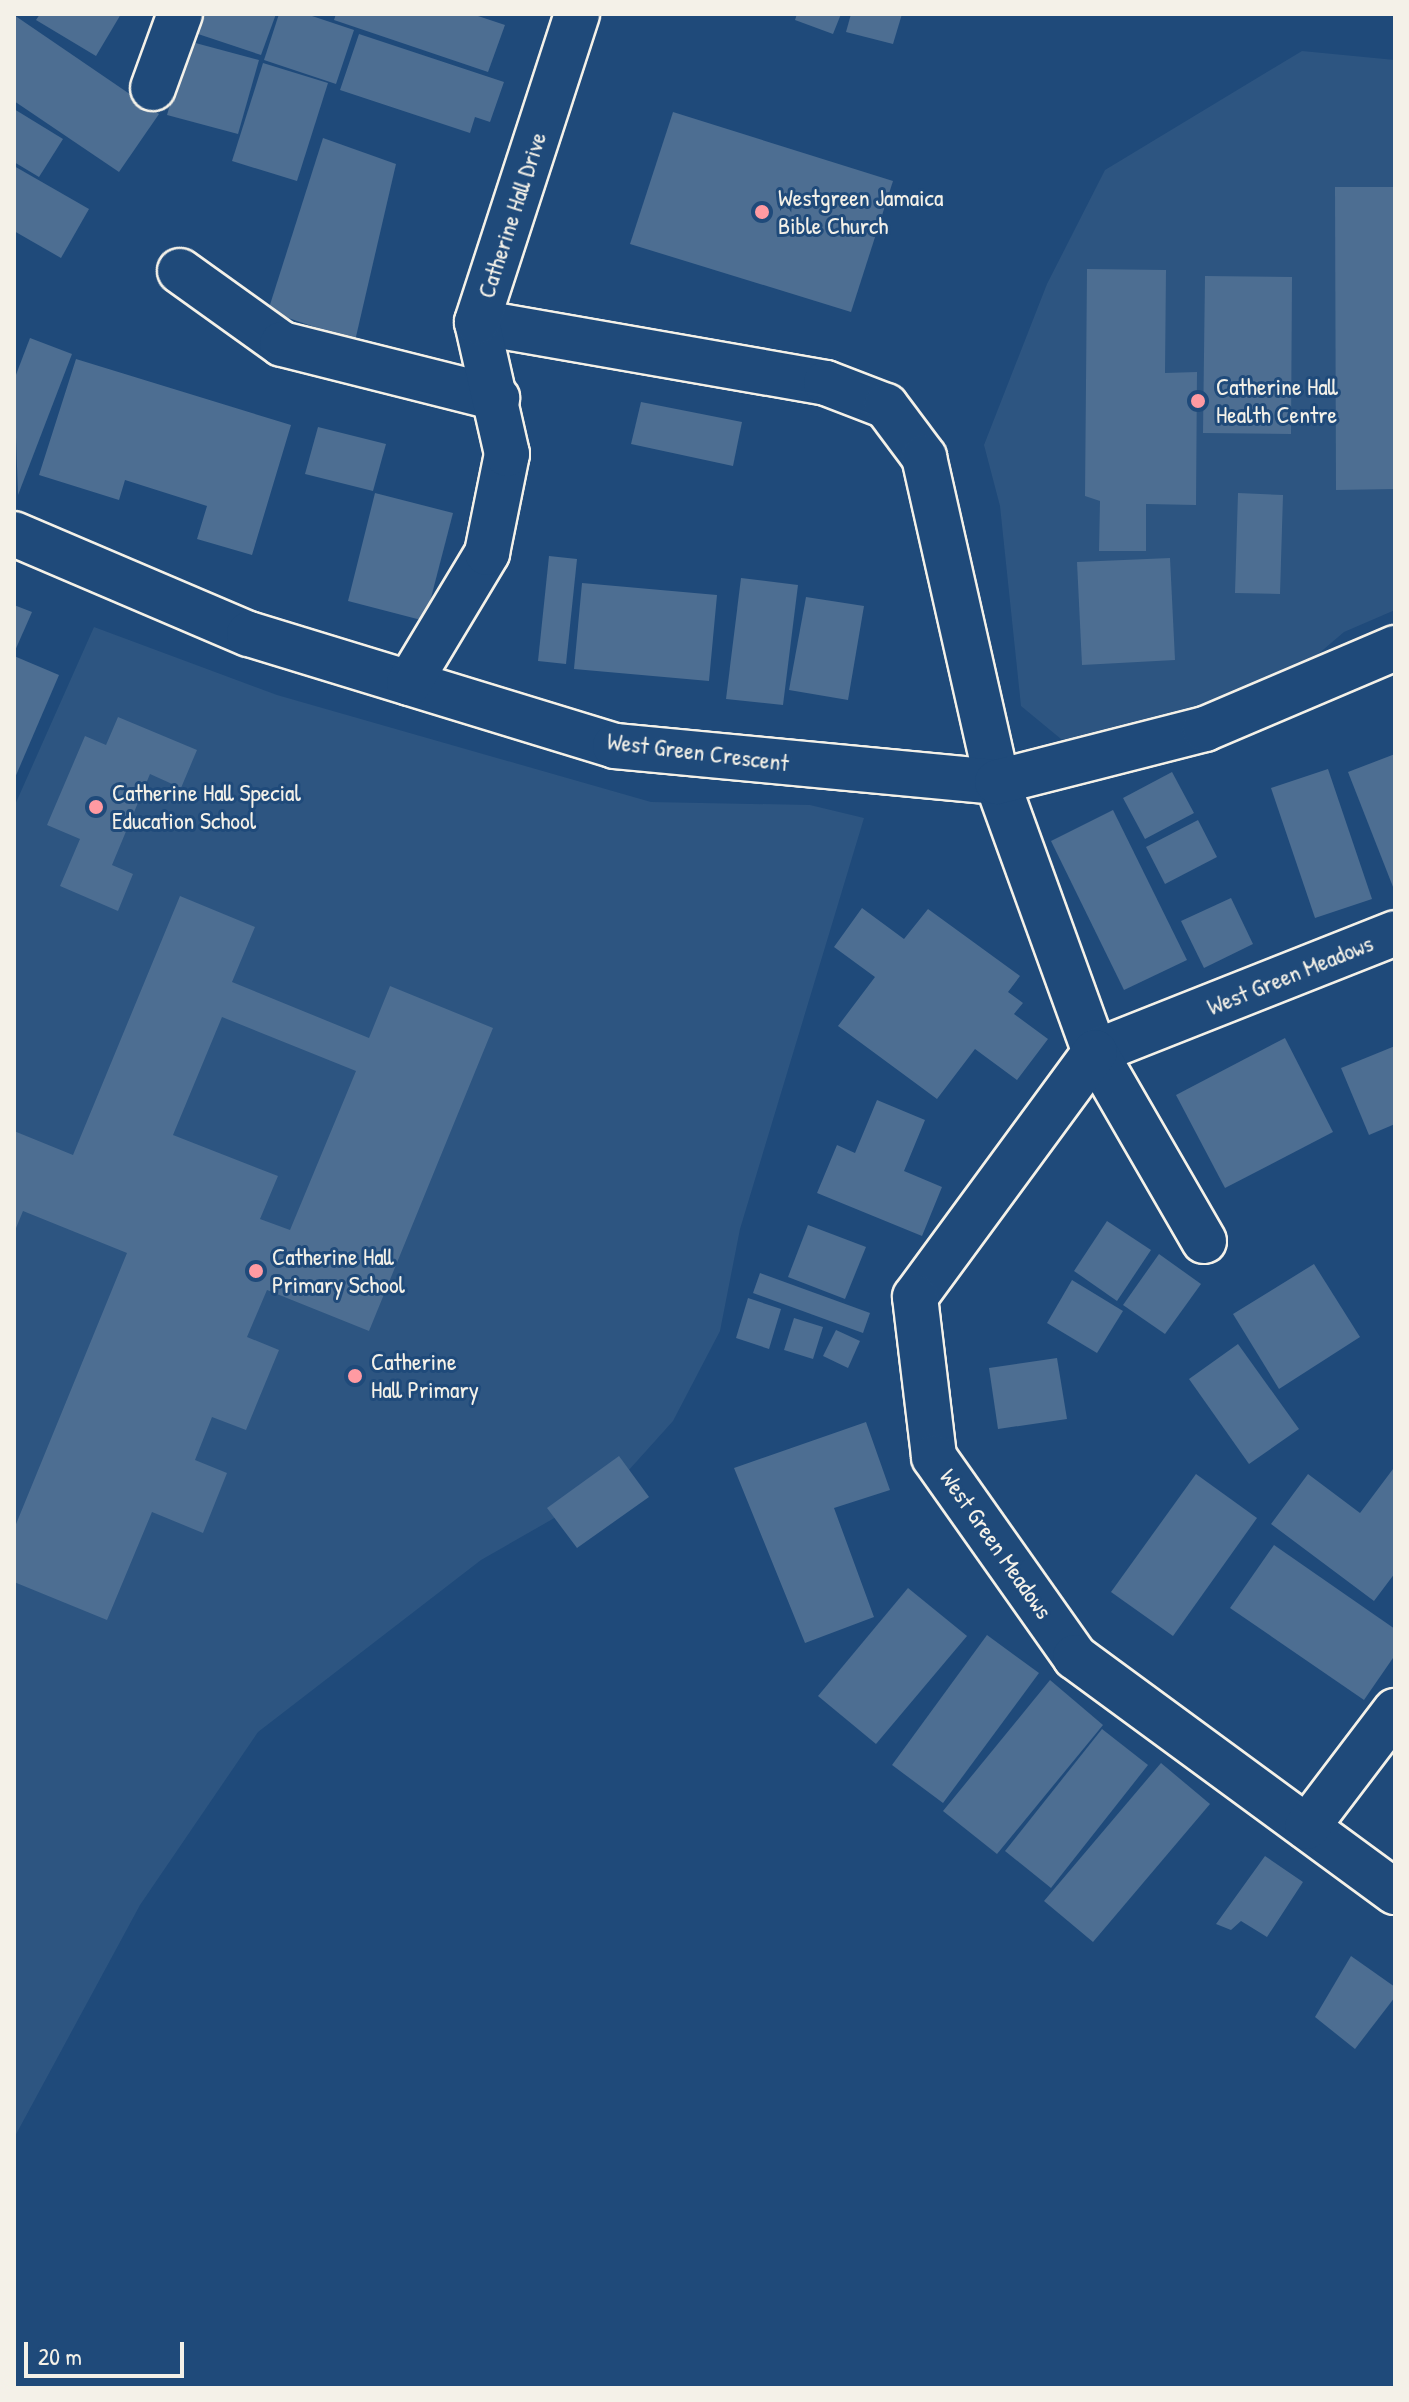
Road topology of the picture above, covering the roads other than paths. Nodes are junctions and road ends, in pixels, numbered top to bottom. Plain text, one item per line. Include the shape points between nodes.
1 (180, 14) edge
2 (577, 14) edge
3 (153, 88) dead end
4 (180, 271) dead end
5 (477, 322) junction
6 (497, 398) junction
7 (14, 534) edge
8 (1395, 648) edge
9 (409, 683) junction
10 (997, 782) junction
11 (1395, 933) edge
12 (1095, 1052) junction
13 (1204, 1241) dead end
14 (1395, 1711) edge
15 (1307, 1827) junction
16 (1395, 1892) edge

1 - 3 street
2 - 5 street, Catherine Hall Drive
4 - 6 street via 282,344
5 - 6 street, Catherine Hall Drive
5 - 10 street via 826,383 886,406 924,457
6 - 9 street, Catherine Hall Drive via 507,454 487,553
7 - 9 street, West Green Crescent via 249,634
8 - 10 street, West Green Crescent via 1205,729
9 - 10 street, West Green Crescent via 615,746
10 - 12 street
11 - 12 street, West Green Meadows
12 - 13 street
12 - 15 street, West Green Meadows via 915,1297 934,1457 1075,1657
14 - 15 street
15 - 16 street, West Green Meadows

